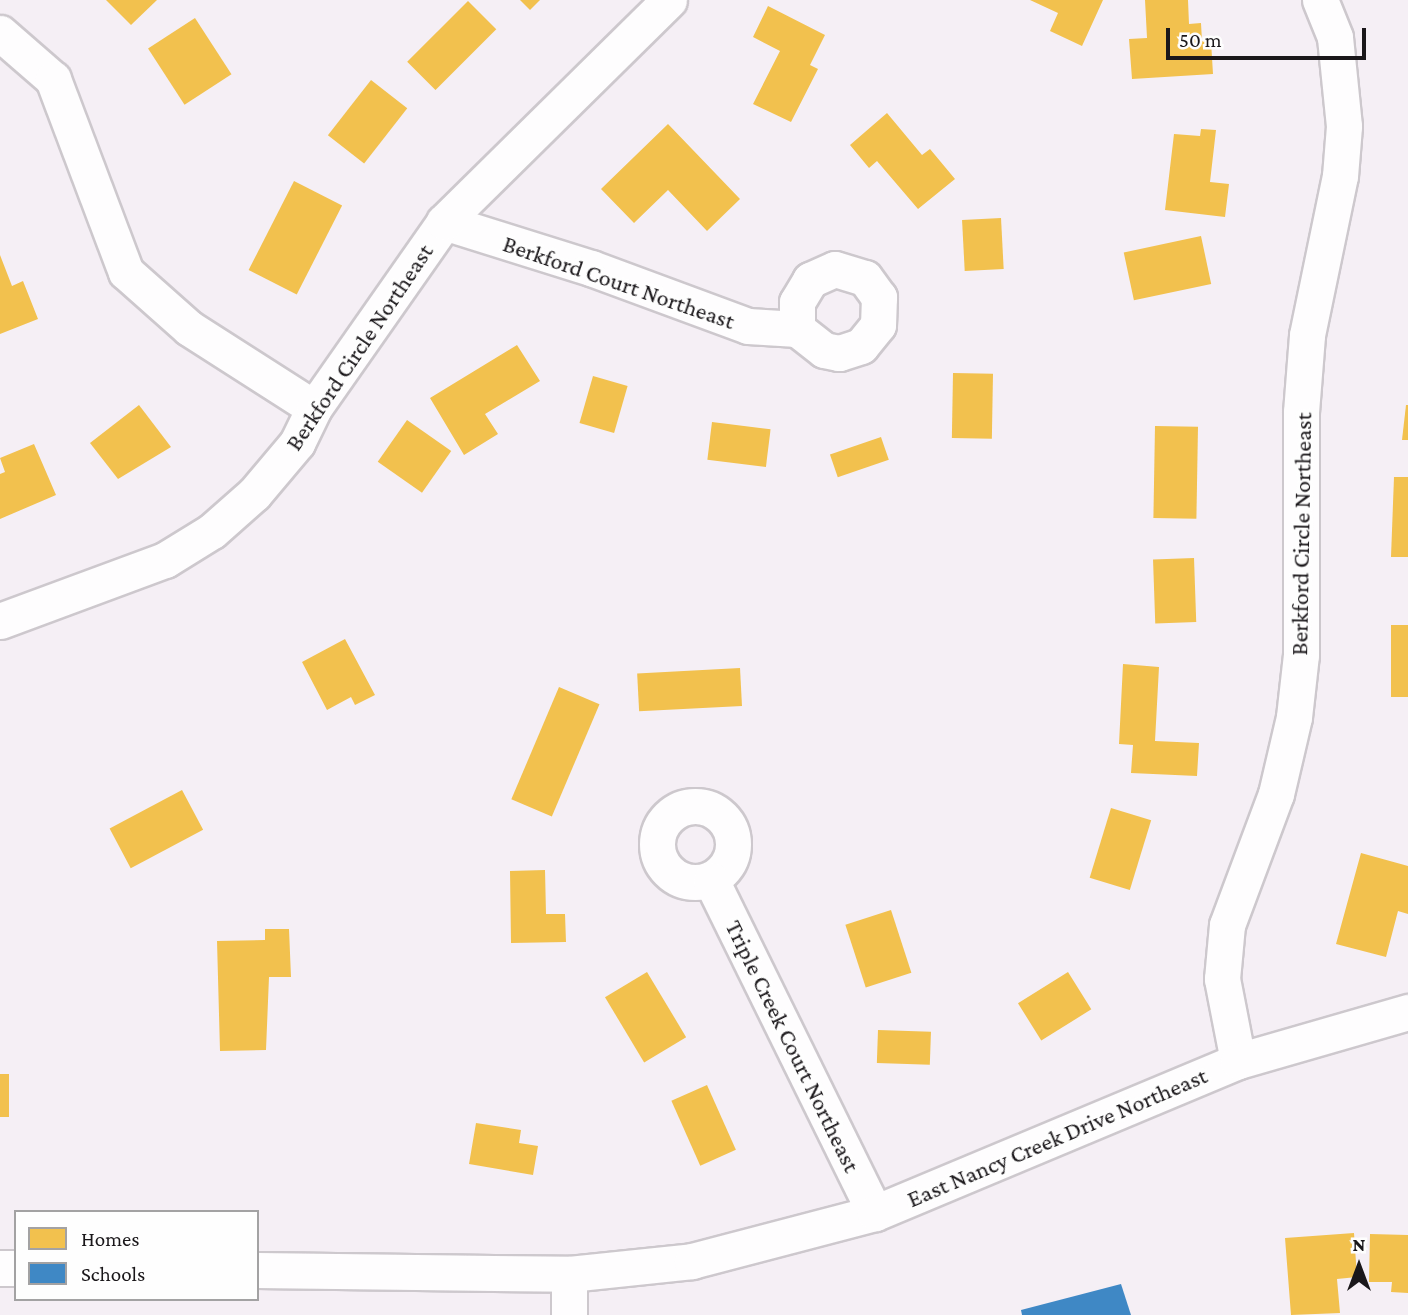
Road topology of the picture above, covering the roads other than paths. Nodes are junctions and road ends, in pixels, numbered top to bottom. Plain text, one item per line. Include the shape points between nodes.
1 (669, 0) edge
2 (1320, 0) edge
3 (0, 33) edge
4 (443, 222) junction
5 (797, 329) dead end
6 (314, 408) junction
7 (0, 621) edge
8 (711, 880) dead end
9 (1408, 1012) edge
10 (1238, 1061) junction
11 (875, 1213) junction
12 (259, 1270) edge
13 (569, 1274) junction
14 (569, 1315) edge

1 - 4 street, Berkford Circle Northeast
2 - 10 street, Berkford Circle Northeast via 1335,37 1344,126 1340,176 1307,335 1301,412 1301,655 1294,717 1276,794 1227,925 1222,979
3 - 6 street via 52,79 127,272 189,328
4 - 5 street, Berkford Court Northeast via 591,268 748,326
4 - 6 street, Berkford Circle Northeast
6 - 7 street, Berkford Circle Northeast via 297,443 254,494 212,531 165,560
8 - 11 street, Triple Creek Court Northeast
9 - 10 street, East Nancy Creek Drive Northeast
10 - 11 street, East Nancy Creek Drive Northeast
11 - 13 street, East Nancy Creek Drive Northeast via 692,1261
12 - 13 street
13 - 14 street

